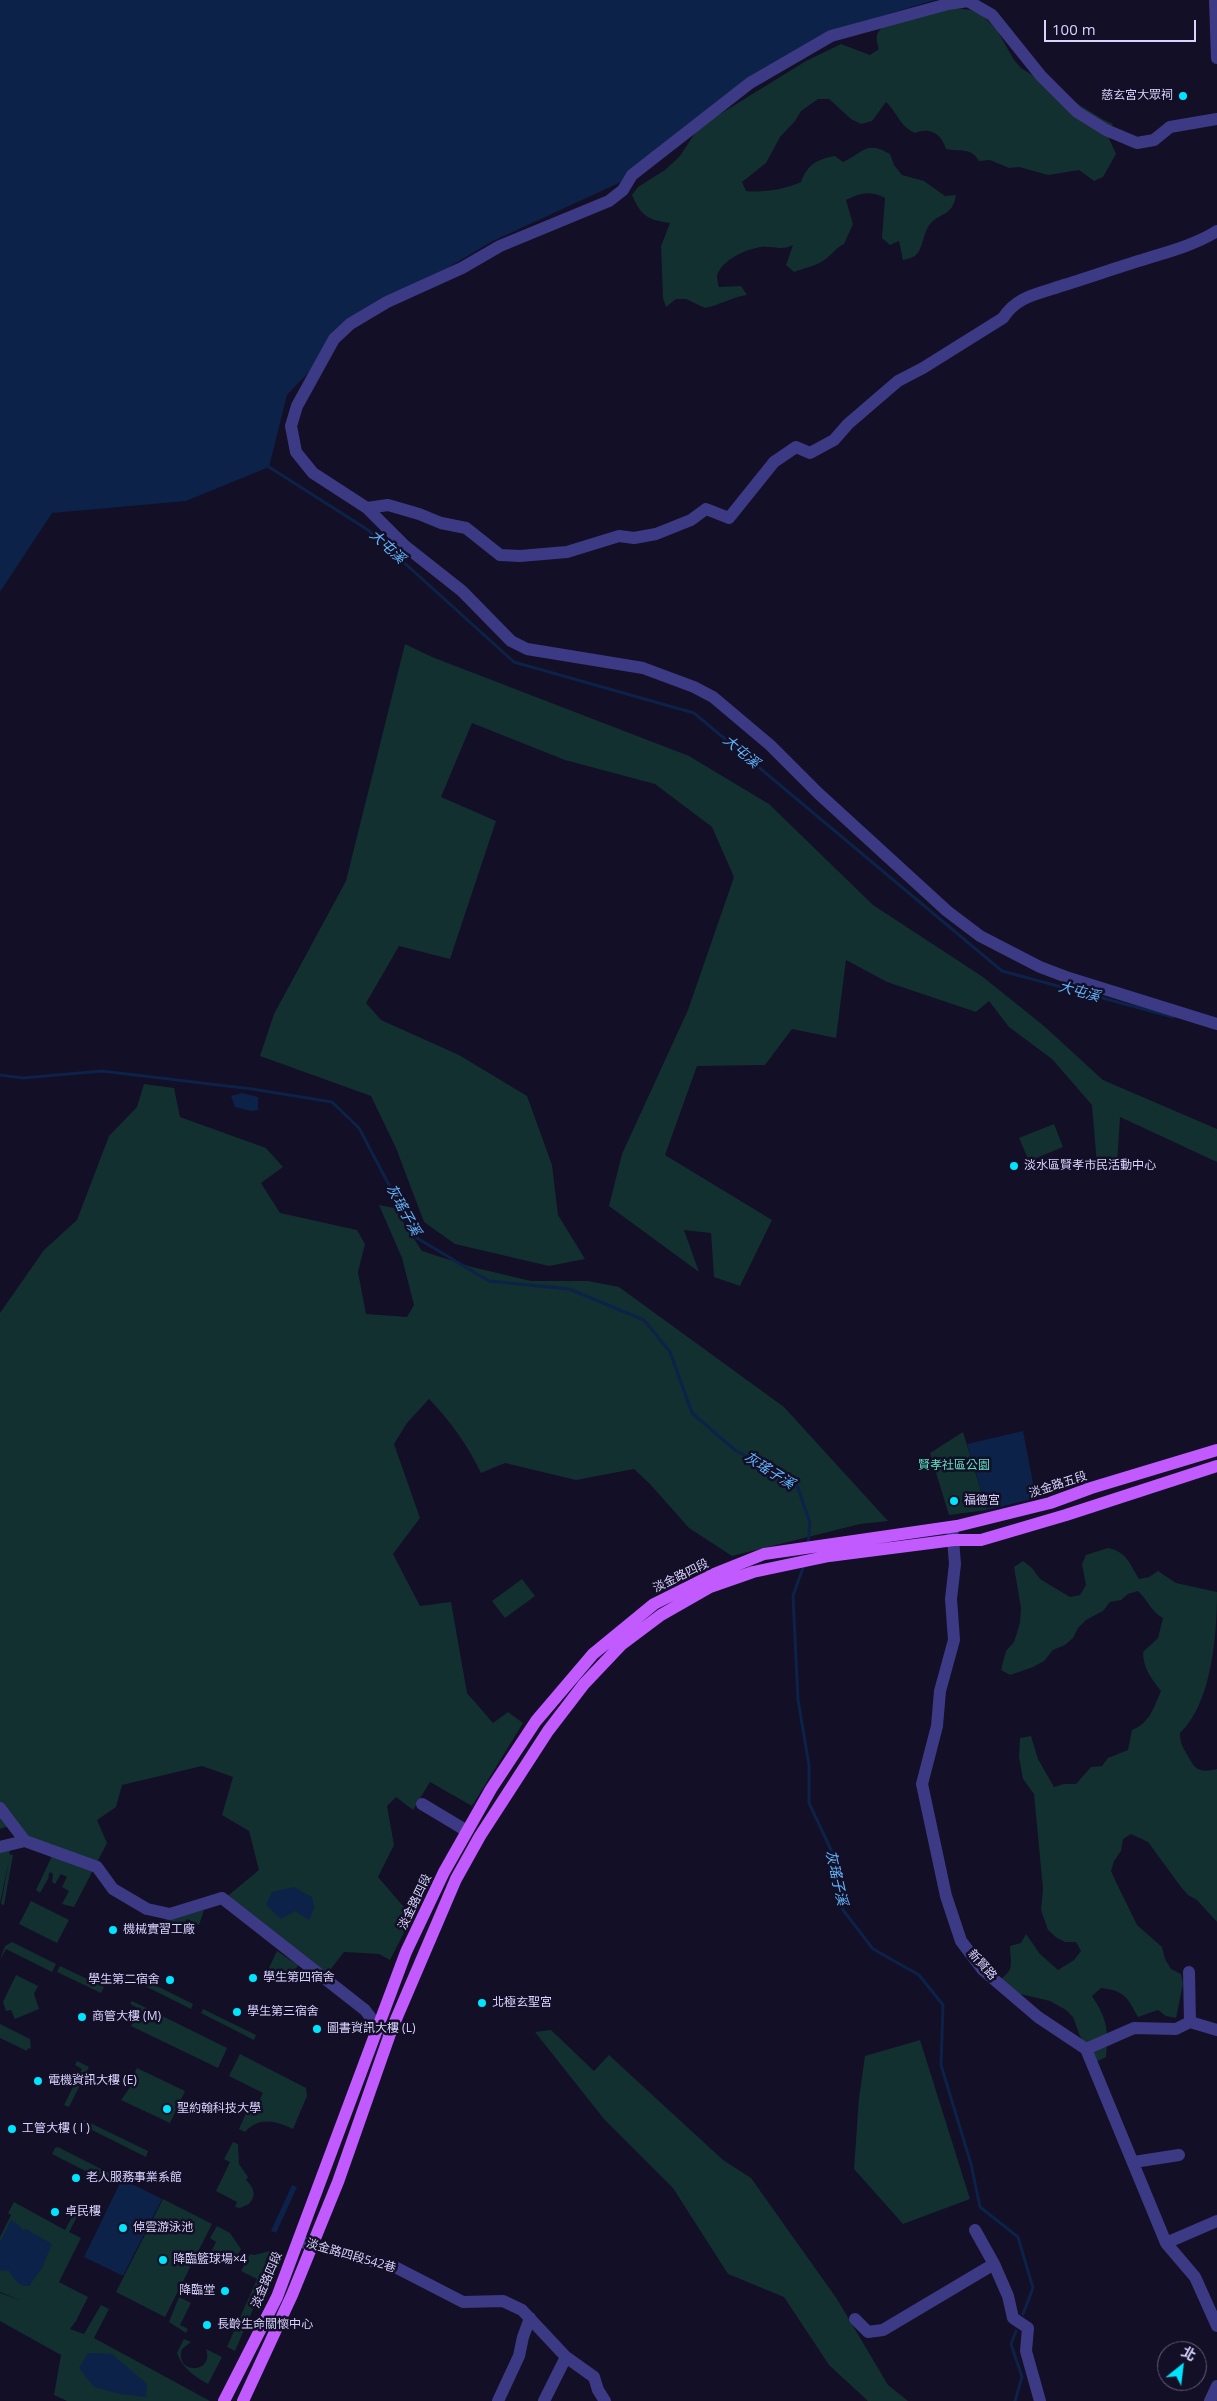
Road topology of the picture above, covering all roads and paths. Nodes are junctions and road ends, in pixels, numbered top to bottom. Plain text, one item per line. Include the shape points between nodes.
1 (1215, 0) edge
2 (1217, 58) edge
3 (1217, 119) edge
4 (1217, 231) edge
5 (367, 508) junction
6 (1217, 1024) edge
7 (1217, 1450) edge
8 (1217, 1466) edge
9 (953, 1533) junction
10 (828, 1550) junction
11 (422, 1804) dead end
12 (0, 1808) edge
13 (467, 1831) junction
14 (25, 1841) junction
15 (0, 1847) edge
16 (1189, 1972) dead end
17 (1190, 2022) junction
18 (377, 2026) junction
19 (1217, 2030) edge
20 (392, 2031) junction
21 (1086, 2049) junction
22 (1179, 2155) dead end
23 (1134, 2162) junction
24 (1217, 2221) edge
25 (975, 2230) dead end
26 (298, 2240) junction
27 (1166, 2243) junction
28 (312, 2245) junction
29 (994, 2264) junction
30 (530, 2318) junction
31 (855, 2319) dead end
32 (1217, 2327) edge
33 (566, 2357) junction
34 (1217, 2386) edge
35 (599, 2397) edge
36 (224, 2401) edge
37 (243, 2401) edge
38 (498, 2401) edge
39 (544, 2401) edge
40 (1040, 2401) edge
41 (1210, 2401) edge

1 - 2 street
3 - 5 street via 1170,127 1154,140 1137,143 1106,130 1077,112 1041,76 992,16 968,0 831,36 750,83 632,175 623,190 609,201 500,246 462,268 387,302 350,324 334,339 297,406 290,426 296,452 313,473
4 - 5 street via 1020,301 1009,308 1003,318 898,381 834,440 810,453 796,447 774,462 730,518 706,508 690,520 656,534 634,538 619,536 567,552 520,556 500,555 466,528 441,523 388,504
5 - 6 street via 512,641 527,649 643,668 713,697 770,745 947,911 980,936 1069,978
7 - 9 main road, 淡金路五段
8 - 9 main road, 淡金路五段 via 981,1540
9 - 10 main road
9 - 10 main road, 淡金路五段 via 904,1532
9 - 21 street, 新賢路 via 954,1640 940,1691 937,1726 922,1784 946,1896 961,1941 983,1970 1038,2017
10 - 13 main road, 淡金路四段 via 793,1549 764,1554 654,1604 593,1654 536,1721 490,1789
10 - 20 main road, 淡金路四段 via 710,1587 660,1615 621,1646 584,1684 548,1731 456,1879
11 - 13 street
12 - 14 street
13 - 18 main road, 淡金路四段 via 406,1952
14 - 15 street
14 - 18 street via 96,1866 113,1889 147,1908 170,1914 222,1898 365,2010
16 - 17 street
17 - 19 street
17 - 21 street via 1176,2029 1134,2028
18 - 20 street
18 - 26 main road, 淡金路四段
20 - 28 main road, 淡金路四段
21 - 23 street
22 - 23 street
23 - 27 street
24 - 27 street
25 - 29 street
26 - 28 street, 淡金路四段542巷
26 - 36 main road, 淡金路四段 via 277,2297
27 - 32 street via 1195,2277
28 - 30 street, 淡金路四段542巷 via 397,2268 463,2302 503,2302 522,2310
28 - 37 main road, 淡金路四段
29 - 31 street via 883,2330 868,2332
29 - 40 street via 1008,2296 1013,2318 1028,2328 1026,2351
30 - 33 street, 淡金路四段542巷
30 - 38 street via 520,2356
33 - 35 street, 淡金路四段542巷 via 594,2377
33 - 39 street
34 - 41 street

